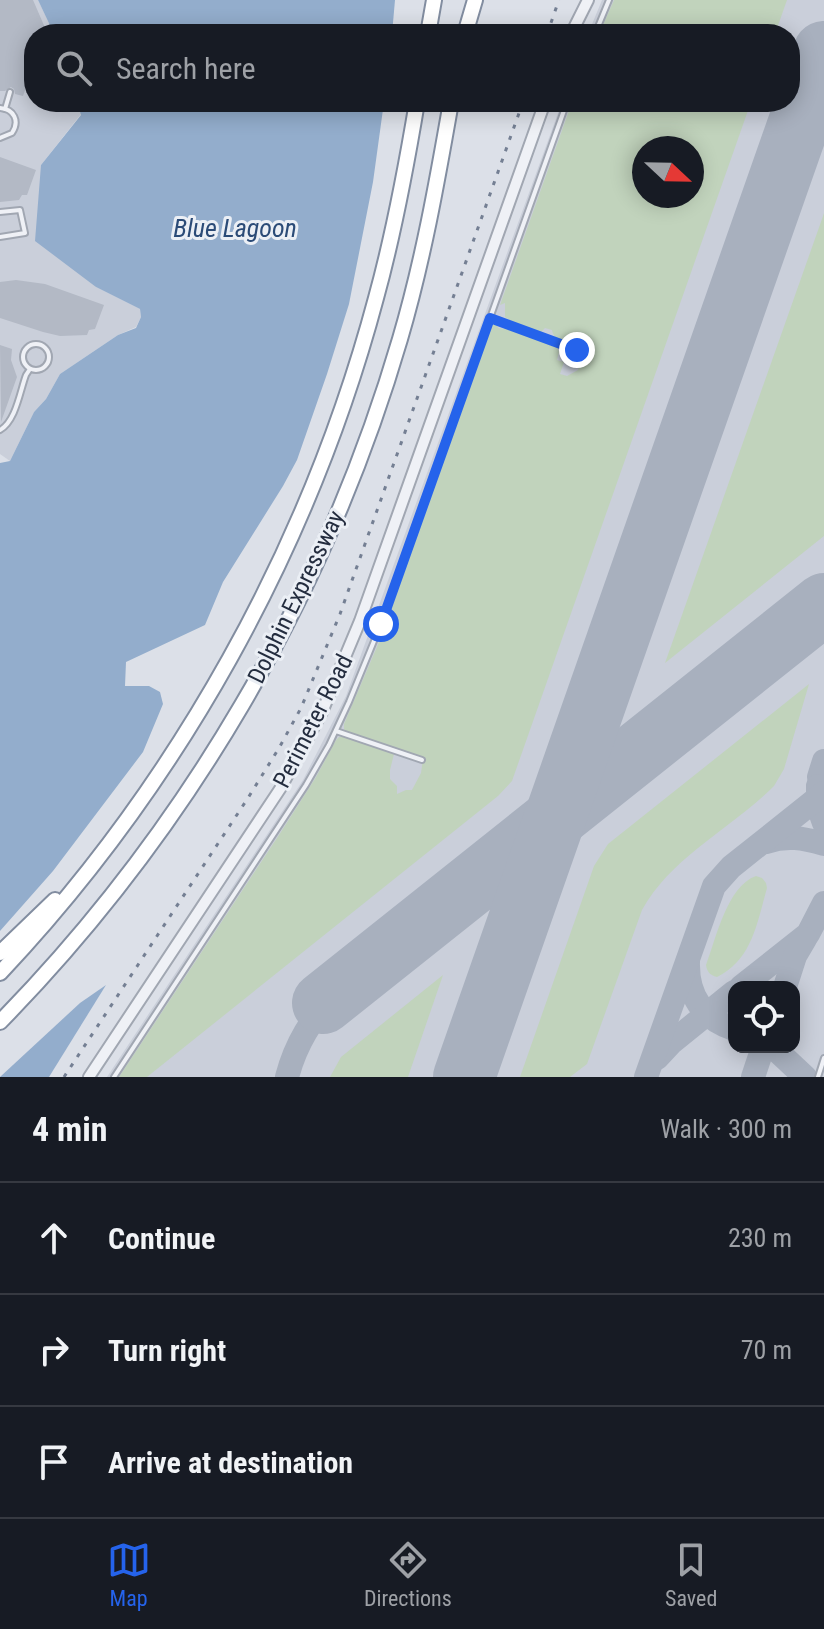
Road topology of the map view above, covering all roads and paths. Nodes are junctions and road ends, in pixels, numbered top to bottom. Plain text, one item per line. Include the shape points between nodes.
1 (468, 0) edge
2 (475, 0) edge
3 (581, 0) edge
4 (588, 0) edge
5 (609, 0) edge
6 (433, 1) edge
7 (430, 24) edge
8 (464, 24) edge
9 (467, 24) edge
10 (575, 24) edge
11 (576, 24) edge
12 (599, 24) edge
13 (10, 92) dead end
14 (2, 108) edge
15 (415, 112) edge
16 (449, 112) edge
17 (541, 112) edge
18 (563, 112) edge
19 (0, 138) edge
20 (0, 212) edge
21 (0, 237) edge
22 (490, 318) junction
23 (577, 350) dead end
24 (30, 369) junction
25 (0, 430) edge
26 (336, 731) junction
27 (422, 760) dead end
28 (101, 855) junction
29 (0, 953) edge
30 (0, 973) edge
31 (0, 1022) edge
32 (824, 1058) edge
33 (89, 1077) edge
34 (114, 1077) edge
35 (818, 1077) edge

1 - 8 highway
2 - 9 highway
3 - 10 street
4 - 11 street
5 - 12 lane
6 - 7 highway
13 - 14 lane
14 - 19 lane via 14,115 16,124 12,133
15 - 28 highway, Dolphin Expressway via 376,298 315,481 220,676
16 - 31 highway, Dolphin Expressway via 429,223 399,340 363,451 307,584 242,706 174,812 92,920
17 - 33 street, Perimeter Road via 360,621 322,712 280,789
18 - 22 lane
20 - 21 lane via 20,210 25,233
22 - 23 lane
22 - 26 lane via 381,624
24 - 24 lane via 46,365 48,352 42,346 34,344 24,351
24 - 25 lane via 12,417
26 - 27 lane
26 - 34 lane via 298,799
28 - 29 highway
28 - 30 highway, Dolphin Expressway
32 - 35 lane

